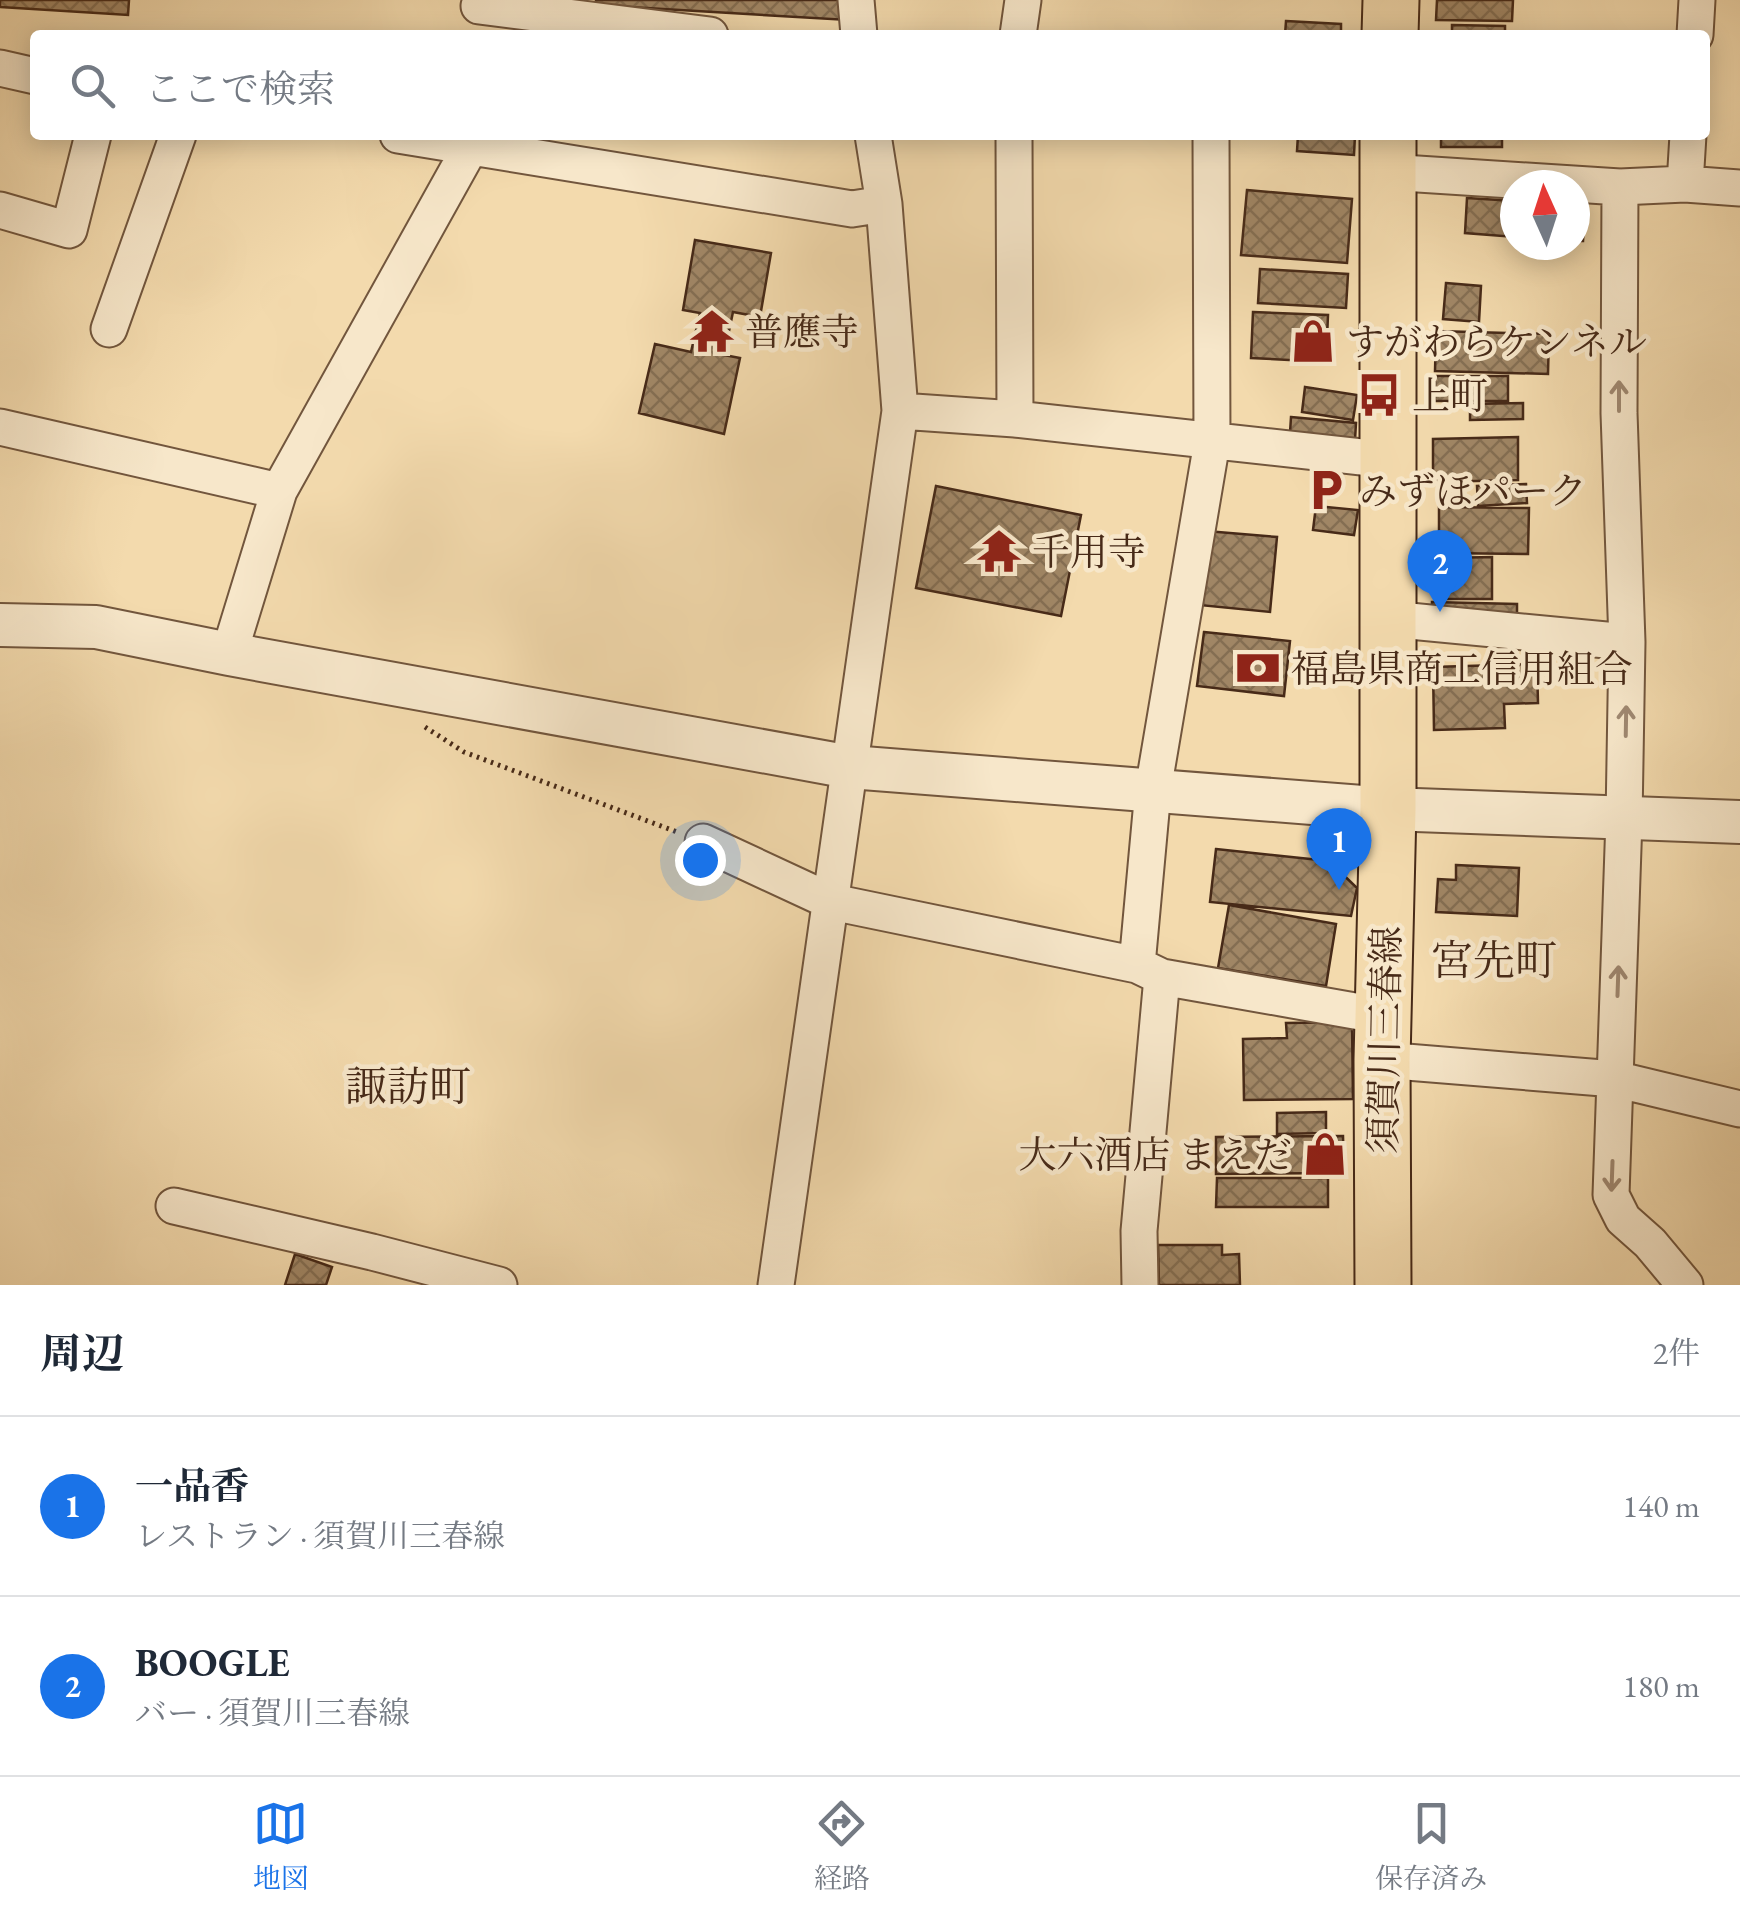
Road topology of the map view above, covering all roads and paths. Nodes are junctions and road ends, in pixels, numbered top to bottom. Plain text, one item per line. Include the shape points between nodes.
1 (856, 0) edge
2 (1023, 0) edge
3 (1391, 0) edge
4 (1698, 0) edge
5 (479, 14) edge
6 (655, 30) edge
7 (859, 30) edge
8 (1019, 30) edge
9 (1390, 30) edge
10 (1695, 30) edge
11 (0, 68) edge
12 (30, 75) edge
13 (92, 140) edge
14 (176, 140) edge
15 (471, 140) edge
16 (874, 140) edge
17 (1014, 140) edge
18 (1211, 140) edge
19 (1688, 140) edge
20 (1388, 154) edge
21 (1685, 184) junction
22 (1620, 186) junction
23 (1740, 188) edge
24 (884, 204) junction
25 (0, 210) edge
26 (109, 330) dead end
27 (900, 411) junction
28 (1015, 419) junction
29 (0, 427) edge
30 (1212, 442) junction
31 (1389, 460) junction
32 (280, 491) junction
33 (1389, 619) junction
34 (0, 626) edge
35 (1627, 642) junction
36 (229, 654) junction
37 (389, 684) junction
38 (850, 766) junction
39 (1153, 790) junction
40 (1388, 809) junction
41 (1624, 819) junction
42 (1740, 822) edge
43 (703, 842) joint
44 (832, 902) junction
45 (1149, 971) junction
46 (1383, 1038) junction
47 (1615, 1079) junction
48 (1740, 1108) edge
49 (174, 1206) dead end
50 (499, 1285) edge
51 (776, 1285) edge
52 (1140, 1285) edge
53 (1384, 1285) edge
54 (1685, 1285) edge

1 - 7 street
2 - 8 street
3 - 9 main road
4 - 10 street
5 - 6 street
11 - 12 street
13 - 25 street via 69,230
14 - 26 street
15 - 24 street via 852,208
15 - 32 street
16 - 24 street
17 - 28 street
18 - 30 street
19 - 21 street
20 - 22 street
20 - 31 main road, 須賀川三春線
21 - 22 street
21 - 23 street
35 -> 22 street
24 - 27 street
27 - 28 street
27 - 38 street
28 - 30 street
29 - 32 street
30 - 31 street
30 - 39 street
31 - 33 main road, 須賀川三春線
32 - 36 street
33 - 35 street
33 - 40 main road, 須賀川三春線
34 - 36 street via 96,628
41 -> 35 street
36 - 37 street
37 - 38 street
37 - 43 path via 405,714 464,752
38 - 39 street
38 - 44 street
39 - 40 street
39 - 45 street
40 - 41 street
40 - 46 main road, 須賀川三春線
41 - 42 street
47 -> 41 street
43 - 44 street
44 - 45 street
44 - 51 street
45 - 46 street
45 - 52 street
46 - 47 street
46 - 53 main road, 須賀川三春線
47 - 48 street
47 -> 54 street via 1611,1195 1623,1218
49 - 50 street

